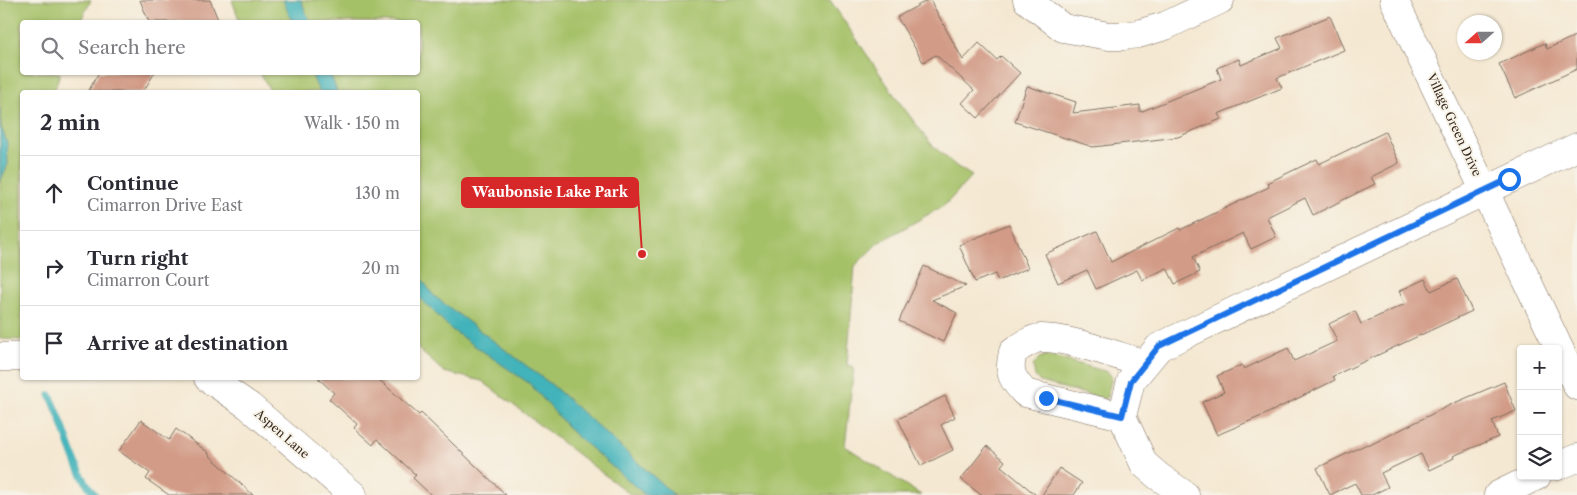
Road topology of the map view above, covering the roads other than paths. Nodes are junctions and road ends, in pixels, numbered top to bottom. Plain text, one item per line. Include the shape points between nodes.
1 (1027, 0) edge
2 (1220, 0) edge
3 (1394, 0) edge
4 (1577, 147) edge
5 (1485, 191) junction
6 (0, 357) edge
7 (20, 357) edge
8 (1145, 364) junction
9 (211, 380) edge
10 (1577, 386) edge
11 (1122, 416) junction
12 (1577, 458) edge
13 (1562, 464) edge
14 (1530, 480) edge
15 (353, 495) edge
16 (1185, 495) edge
17 (1498, 495) edge

1 - 2 street via 1063,28 1109,36 1138,34 1165,26
3 - 5 street, Village Green Drive
4 - 5 street
5 - 8 street via 1159,346
5 - 10 street, Village Green Drive
6 - 7 street
8 - 11 street via 1131,381
8 - 11 street via 1065,341 1039,338 1013,352 1010,366 1014,381 1025,393
9 - 15 street, Aspen Lane via 249,406
11 - 16 street via 1144,464
12 - 13 street
14 - 17 street

